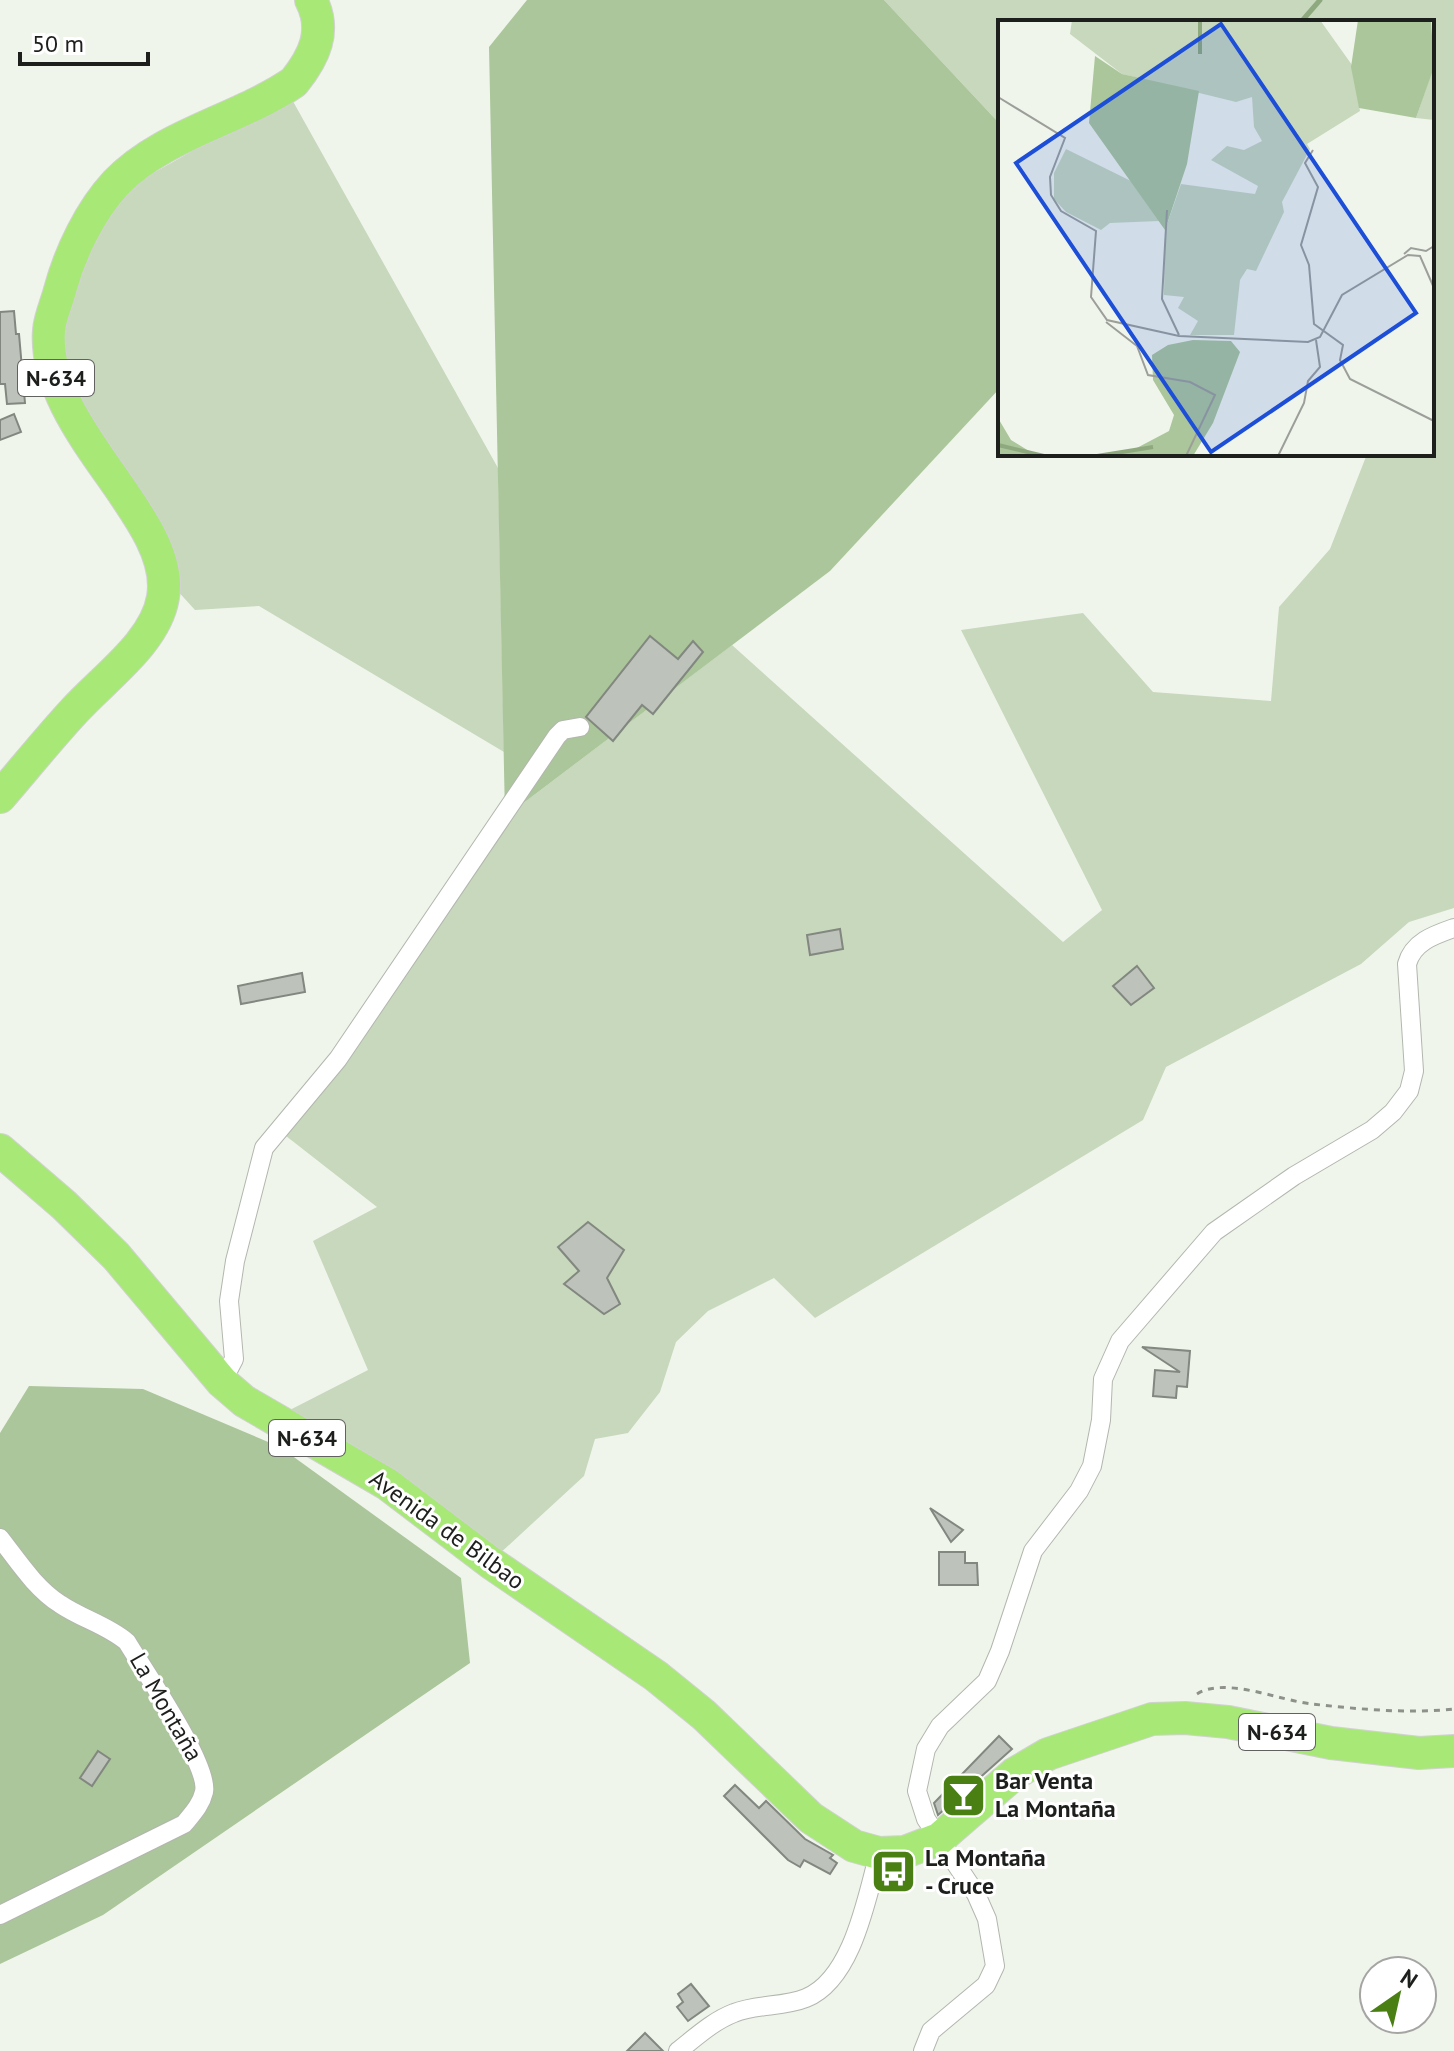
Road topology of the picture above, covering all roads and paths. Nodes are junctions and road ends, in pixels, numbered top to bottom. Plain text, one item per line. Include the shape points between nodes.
1 (311, 0) edge
2 (580, 727) dead end
3 (0, 797) edge
4 (1454, 928) edge
5 (0, 1150) edge
6 (222, 1382) junction
7 (0, 1538) edge
8 (1454, 1709) edge
9 (1185, 1718) junction
10 (1454, 1751) edge
11 (939, 1839) junction
12 (879, 1853) junction
13 (0, 1915) edge
14 (678, 2051) edge
15 (923, 2051) edge

1 - 3 highway, N-634 via 319,41 294,82 117,183 94,212 64,276 49,330 57,383 78,428 156,545 163,597 138,644
2 - 6 street via 557,736 338,1059 264,1148 235,1261 229,1301 234,1359
4 - 11 street via 1410,952 1414,1071 1409,1091 1393,1112 1214,1232 1120,1341 1103,1379 1092,1466 1033,1551 987,1681 940,1726 926,1749 917,1791
5 - 6 highway, Avenida de Bilbao / N-634 via 116,1256
6 - 12 highway, Avenida de Bilbao / N-634 via 244,1401 387,1484 656,1676 832,1835
7 - 13 street, La Montaña via 59,1604 127,1642 198,1761 205,1790 184,1824
8 - 9 path via 1316,1705 1242,1689 1208,1688 1192,1699
9 - 10 highway, N-634 via 1331,1743 1419,1753
9 - 11 highway, N-634 via 1152,1719 1048,1754 1014,1774
11 - 12 highway, N-634 via 905,1852
11 - 15 street via 976,1894 987,1919 995,1966 986,1985 931,2031
12 - 14 street via 858,1932 837,1972 809,1997 736,2012

